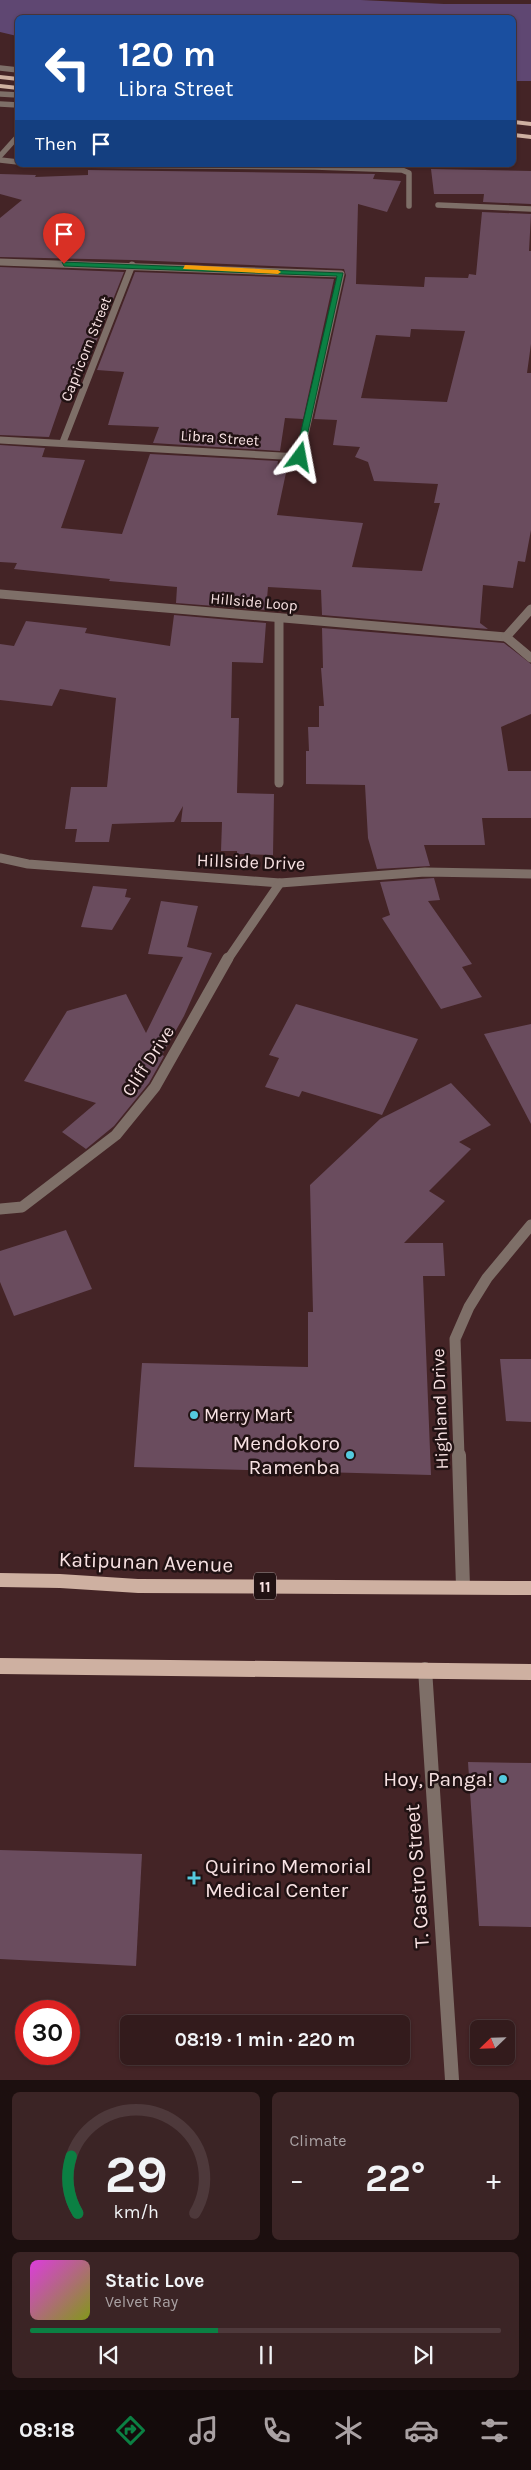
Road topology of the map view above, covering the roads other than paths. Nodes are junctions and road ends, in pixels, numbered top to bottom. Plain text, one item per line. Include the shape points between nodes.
1 (0, 68) edge
2 (15, 70) edge
3 (0, 77) edge
4 (15, 79) edge
5 (0, 86) edge
6 (15, 88) edge
7 (0, 94) edge
8 (15, 95) edge
9 (0, 104) edge
10 (15, 105) edge
11 (516, 122) edge
12 (531, 124) edge
13 (516, 135) edge
14 (531, 137) edge
15 (15, 139) edge
16 (0, 156) edge
17 (0, 160) edge
18 (15, 162) edge
19 (315, 167) edge
20 (438, 205) dead end
21 (409, 206) dead end
22 (531, 208) edge
23 (0, 262) edge
24 (132, 265) junction
25 (0, 440) edge
26 (62, 442) junction
27 (0, 594) edge
28 (531, 609) edge
29 (279, 618) junction
30 (506, 637) junction
31 (531, 658) edge
32 (279, 784) dead end
33 (0, 858) edge
34 (531, 874) edge
35 (280, 883) junction
36 (0, 1209) edge
37 (531, 1225) edge
38 (0, 1580) edge
39 (463, 1587) junction
40 (531, 1588) edge
41 (0, 1666) edge
42 (425, 1669) junction
43 (531, 1672) edge
44 (452, 2080) edge

1 - 2 street
3 - 4 main road
5 - 6 main road
7 - 8 street
9 - 10 street
11 - 12 main road
13 - 14 main road
15 - 16 street
17 - 18 street
19 - 21 street via 402,170 409,173
20 - 22 street
23 - 24 street, Libra Street
24 - 26 street, Capricorn Street
24 - 26 street, Libra Street via 341,274 300,457
25 - 26 street, Libra Street
27 - 29 street, Hillside Loop
28 - 30 street
29 - 30 street, Hillside Loop
29 - 32 street
30 - 31 street
33 - 35 street, Hillside Drive via 28,864
34 - 35 street, Hillside Drive via 426,872
35 - 36 street, Cliff Drive via 225,963 155,1087 116,1135 22,1207
37 - 39 street, Highland Drive via 502,1254 462,1318 456,1339
38 - 39 main road, Katipunan Avenue / 11 via 138,1586
39 - 40 main road, Katipunan Avenue / 11
41 - 42 main road
42 - 43 main road
42 - 44 street, T. Castro Street

